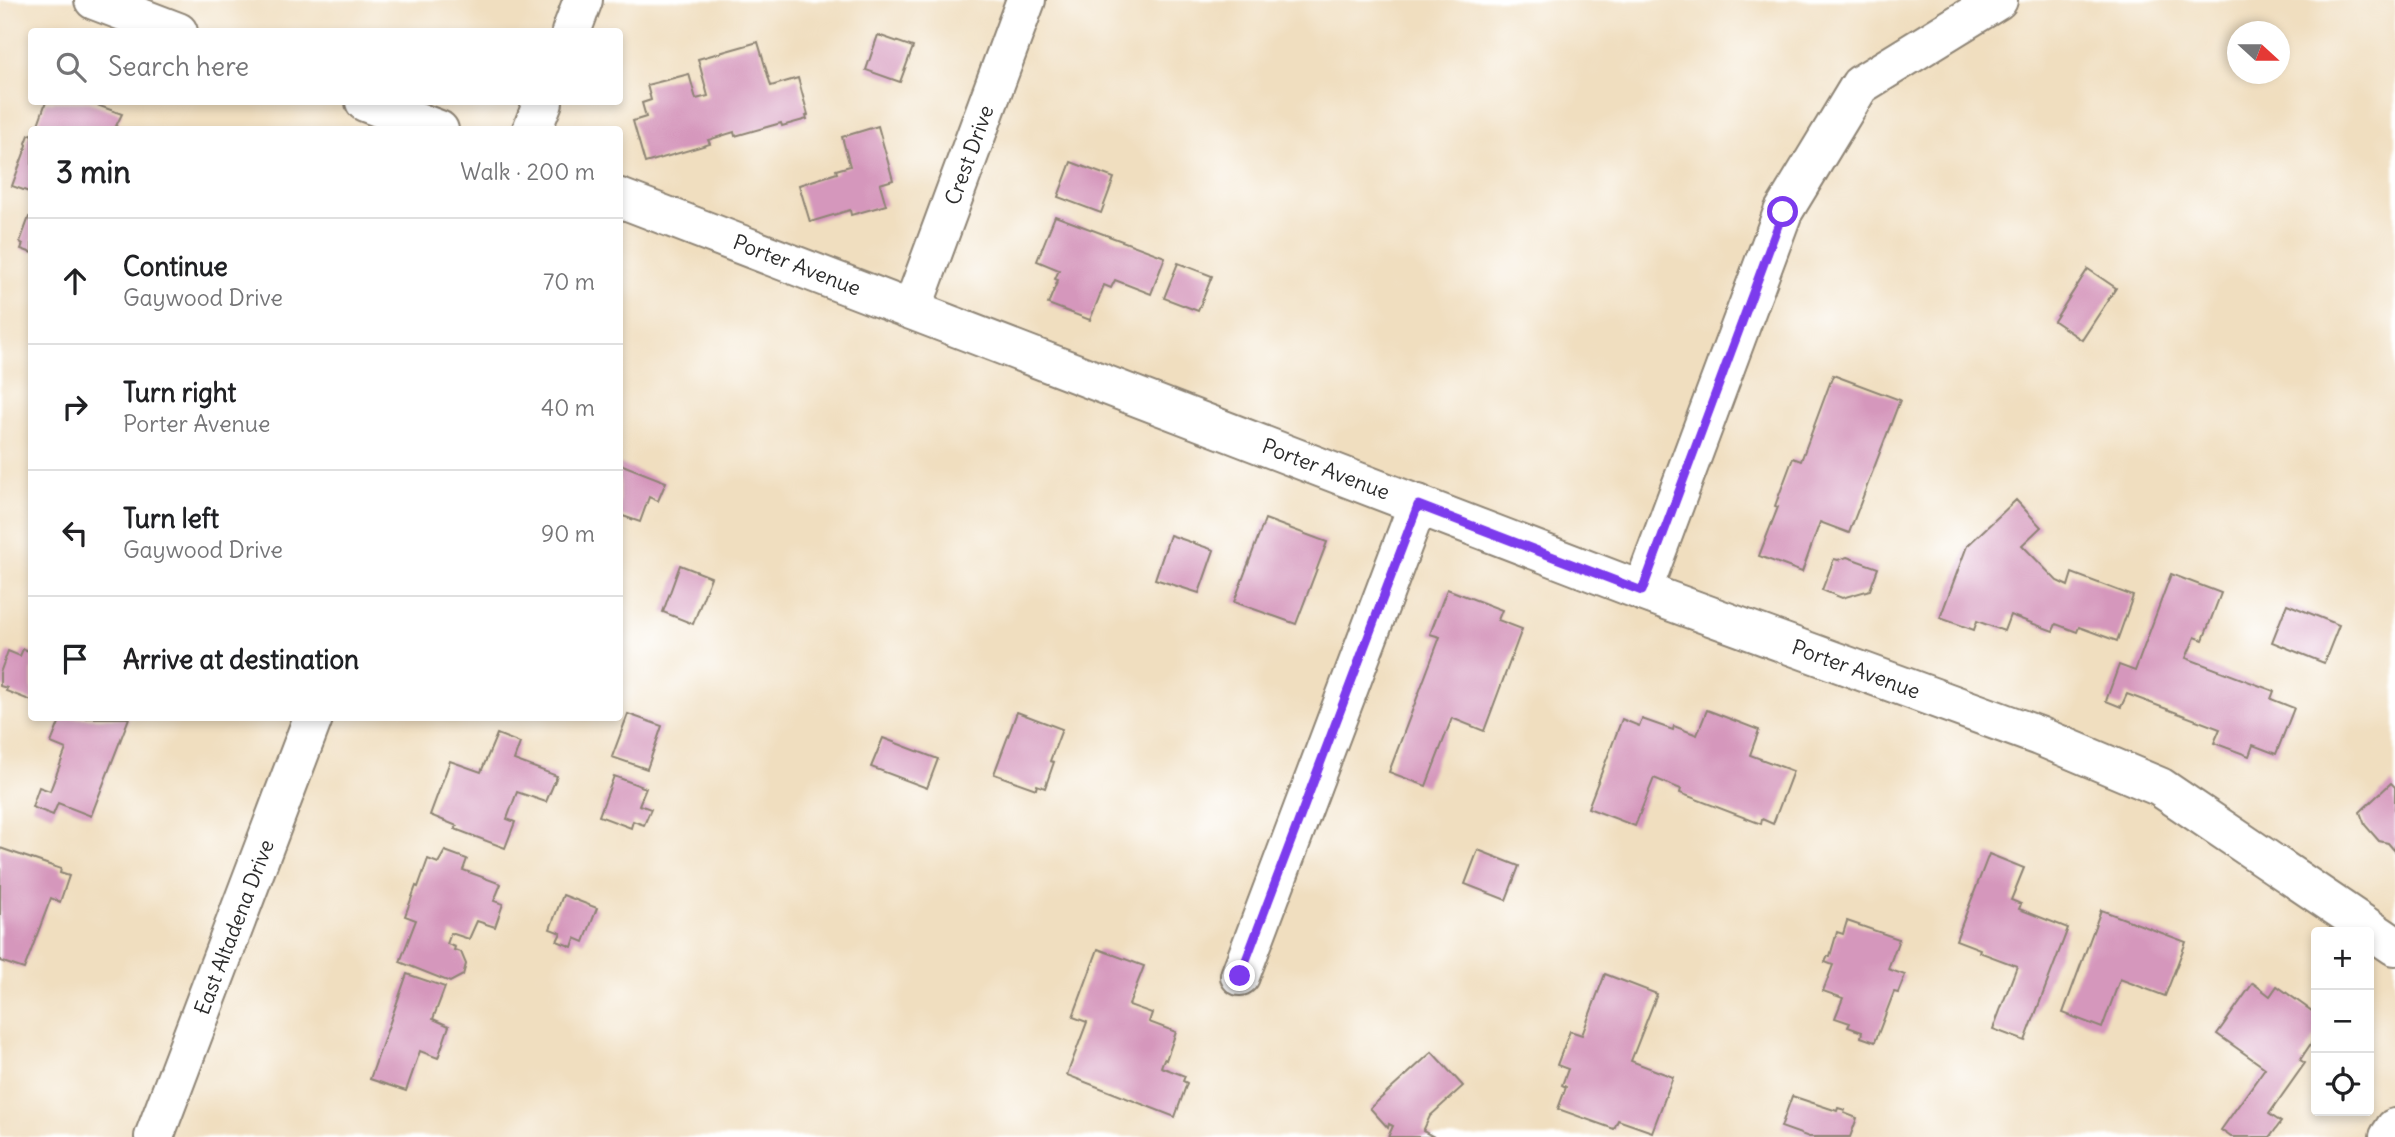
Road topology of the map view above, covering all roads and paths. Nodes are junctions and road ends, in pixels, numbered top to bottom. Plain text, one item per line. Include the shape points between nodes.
1 (94, 0) edge
2 (583, 0) edge
3 (1026, 0) edge
4 (1998, 0) edge
5 (168, 28) edge
6 (572, 28) edge
7 (373, 105) edge
8 (542, 105) edge
9 (428, 126) edge
10 (534, 126) edge
11 (623, 199) edge
12 (912, 309) junction
13 (1418, 505) junction
14 (1642, 591) junction
15 (312, 721) edge
16 (2395, 946) edge
17 (1240, 976) dead end
18 (2395, 1129) edge
19 (154, 1137) edge
20 (2389, 1137) edge

1 - 5 street
2 - 6 street
3 - 12 street, Crest Drive
4 - 14 street via 1860,85 1783,212
7 - 9 street
8 - 10 street
11 - 12 street, Porter Avenue
12 - 13 street, Porter Avenue
13 - 14 street, Porter Avenue
13 - 17 street
14 - 16 street, Porter Avenue via 2039,736 2160,787
15 - 19 street, East Altadena Drive
18 - 20 street

